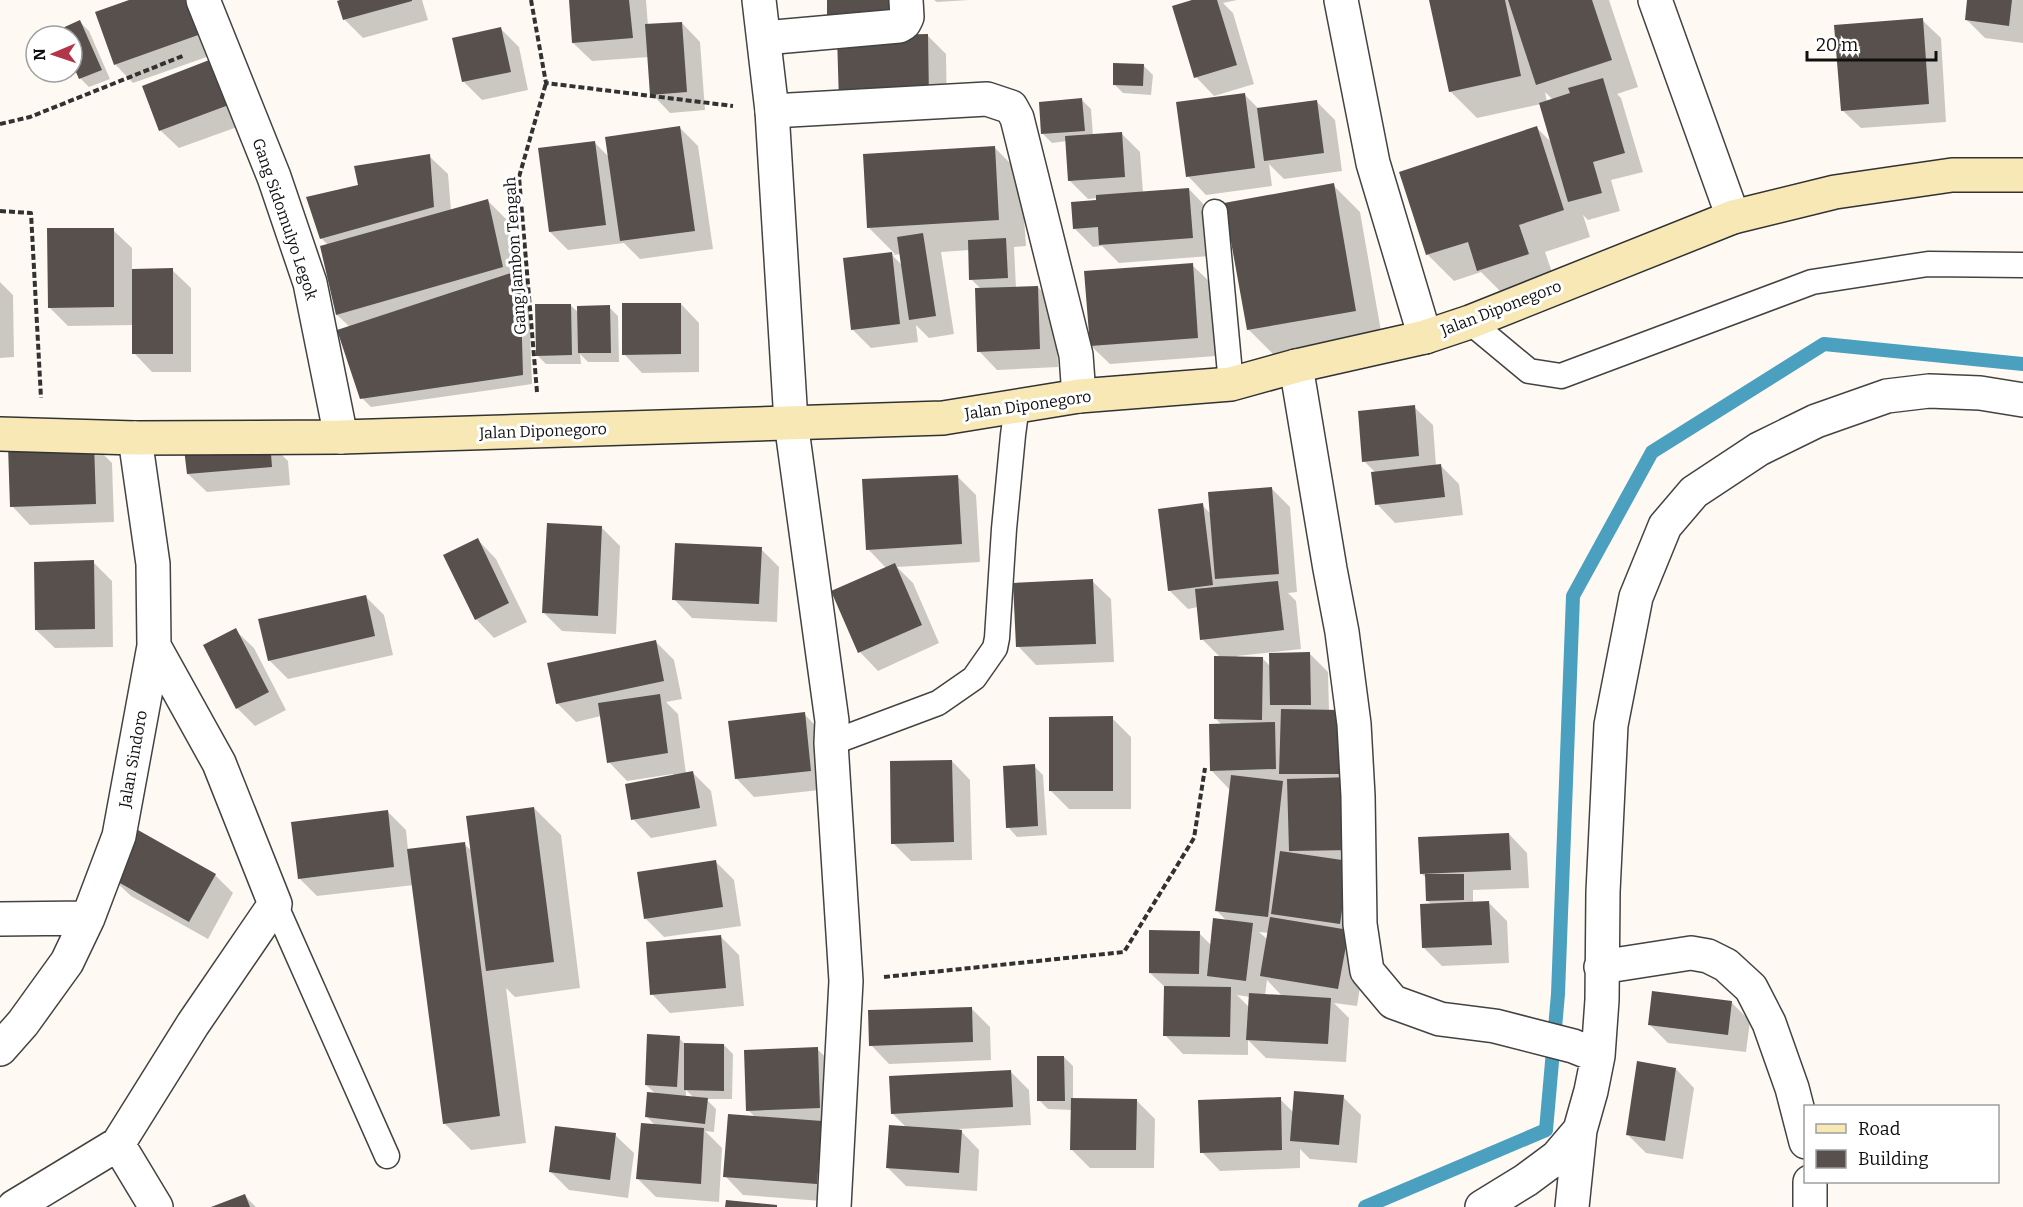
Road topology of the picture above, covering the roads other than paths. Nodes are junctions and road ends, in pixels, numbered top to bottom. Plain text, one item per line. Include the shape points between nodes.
1 (203, 0) edge
2 (759, 0) edge
3 (906, 0) edge
4 (1341, 0) edge
5 (1654, 0) edge
6 (764, 38) junction
7 (772, 111) junction
8 (2023, 175) edge
9 (1215, 212) dead end
10 (1733, 217) junction
11 (2023, 266) edge
12 (1470, 322) junction
13 (1425, 337) junction
14 (1296, 366) junction
15 (1231, 384) junction
16 (1079, 396) junction
17 (2023, 400) edge
18 (1017, 405) junction
19 (791, 423) junction
20 (0, 434) edge
21 (135, 438) junction
22 (341, 438) junction
23 (154, 646) junction
24 (831, 743) junction
25 (275, 904) junction
26 (88, 918) junction
27 (0, 919) edge
28 (1601, 967) junction
29 (0, 1049) edge
30 (1586, 1051) junction
31 (1580, 1130) junction
32 (1804, 1134) edge
33 (118, 1144) junction
34 (387, 1156) dead end
35 (1810, 1183) edge
36 (15, 1207) edge
37 (156, 1207) edge
38 (834, 1207) edge
39 (1482, 1207) edge
40 (1572, 1207) edge
41 (1810, 1207) edge

1 - 22 street, Gang Sidomulyo Legok via 274,177 310,283
2 - 6 street
3 - 6 street via 907,17 899,26
4 - 13 street via 1373,163
5 - 10 street
6 - 7 street
7 - 16 street via 987,99 1011,107 1017,118 1076,355
7 - 19 street
8 - 10 main road, Jalan Diponegoro via 1940,177 1835,192
9 - 15 lane
10 - 12 main road, Jalan Diponegoro
11 - 12 lane via 1928,264 1812,282 1561,376 1529,371
12 - 13 main road, Jalan Diponegoro
13 - 14 main road, Jalan Diponegoro
14 - 15 main road, Jalan Diponegoro
14 - 30 street via 1354,724 1360,924 1367,971 1393,1002 1440,1019 1495,1026
15 - 16 main road, Jalan Diponegoro
16 - 18 main road, Jalan Diponegoro
17 - 28 street via 1929,391 1887,396 1816,421 1759,449 1694,492 1665,526 1636,597 1611,725
18 - 19 main road, Jalan Diponegoro via 943,418
18 - 24 lane via 995,648 975,678 938,703
19 - 22 main road, Jalan Diponegoro
19 - 24 street via 832,721
20 - 21 main road, Jalan Diponegoro
21 - 22 main road, Jalan Diponegoro
21 - 23 street, Jalan Sindoro via 153,564
23 - 25 street via 219,763
23 - 26 street, Jalan Sindoro via 119,836
24 - 38 street via 846,981
25 - 33 street
25 - 34 lane
26 - 27 street
26 - 29 street, Jalan Sindoro via 67,962
28 - 30 street via 1602,1000
28 - 32 street via 1691,953 1726,965 1751,988 1769,1023
30 - 31 street via 1591,1091
31 - 39 street via 1557,1157
31 - 40 street
33 - 36 street
33 - 37 street
35 - 41 street

